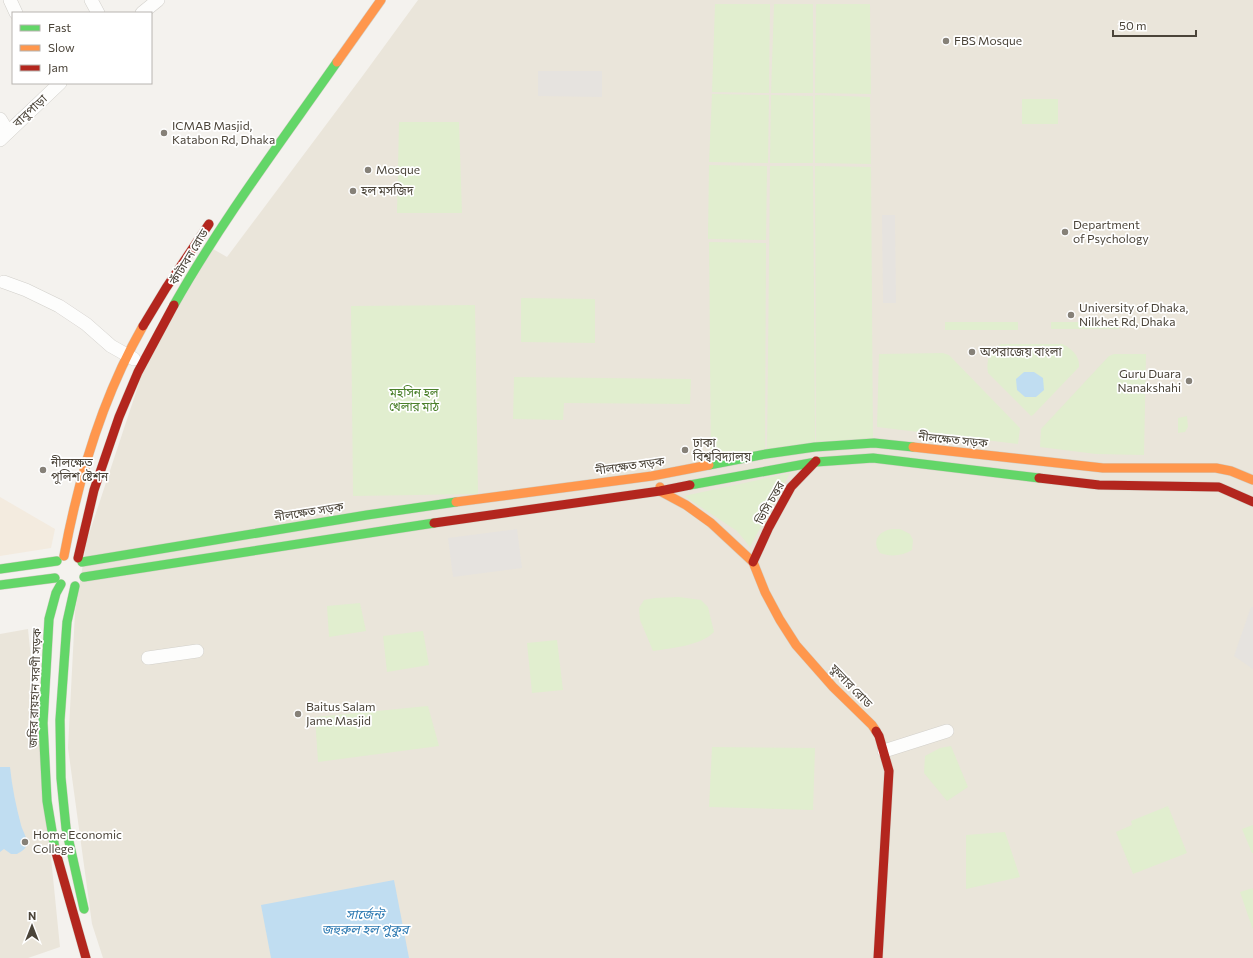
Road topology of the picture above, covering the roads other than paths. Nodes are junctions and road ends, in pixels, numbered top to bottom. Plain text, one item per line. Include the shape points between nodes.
1 (10, 0) edge
2 (91, 0) edge
3 (158, 0) edge
4 (382, 0) edge
5 (16, 12) edge
6 (97, 12) edge
7 (143, 12) edge
8 (59, 84) edge
9 (0, 119) edge
10 (4, 136) edge
11 (212, 219) dead end
12 (4, 282) dead end
13 (128, 355) junction
14 (142, 363) junction
15 (815, 447) junction
16 (1029, 460) junction
17 (816, 462) junction
18 (657, 475) junction
19 (1029, 478) junction
20 (1253, 480) edge
21 (660, 491) junction
22 (1253, 502) edge
23 (61, 559) junction
24 (80, 560) junction
25 (753, 562) junction
26 (0, 569) edge
27 (84, 578) junction
28 (58, 581) junction
29 (0, 585) edge
30 (75, 586) junction
31 (197, 651) dead end
32 (148, 658) dead end
33 (947, 731) dead end
34 (884, 751) junction
35 (86, 917) dead end
36 (86, 958) edge
37 (878, 958) edge

1 - 5 street
2 - 6 street
3 - 7 street
4 - 14 main road, কাঁটাবন রোড via 232,205
8 - 10 street, বাবুপাড়া
9 - 10 street
11 - 13 main road, কাঁটাবন রোড via 173,275
12 - 13 street via 59,306 86,324 111,346
13 - 14 street
13 - 23 main road, কাঁটাবন রোড via 106,403 87,457
14 - 24 main road, কাঁটাবন রোড via 105,455 94,490
15 - 16 main road, নীলক্ষেত সড়ক via 874,443
15 - 17 main road
15 - 18 main road, নীলক্ষেত সড়ক
16 - 19 main road
16 - 20 main road, নীলক্ষেত সড়ক via 1103,468 1216,468
17 - 19 main road via 873,458
17 - 21 main road
17 - 25 main road, ভিসি চত্তর via 791,486
18 - 21 main road
18 - 24 main road, নীলক্ষেত সড়ক via 494,496
19 - 22 main road via 1100,485 1219,487
21 - 25 main road, ফুলার রোড via 711,523
21 - 27 main road via 366,533
23 - 24 main road via 71,556
23 - 26 main road
23 - 28 main road via 54,569
24 - 27 main road via 85,569
25 - 34 main road, ফুলার রোড via 765,592 796,645 833,687 872,725
27 - 30 main road
28 - 29 main road
28 - 30 main road via 69,587
28 - 36 main road, জহির রায়হান সরণী সড়ক via 49,619 43,723 47,801 55,848
30 - 35 main road via 67,622 60,720 61,778 66,828
31 - 32 street
33 - 34 street
34 - 37 main road, ফুলার রোড via 889,771

